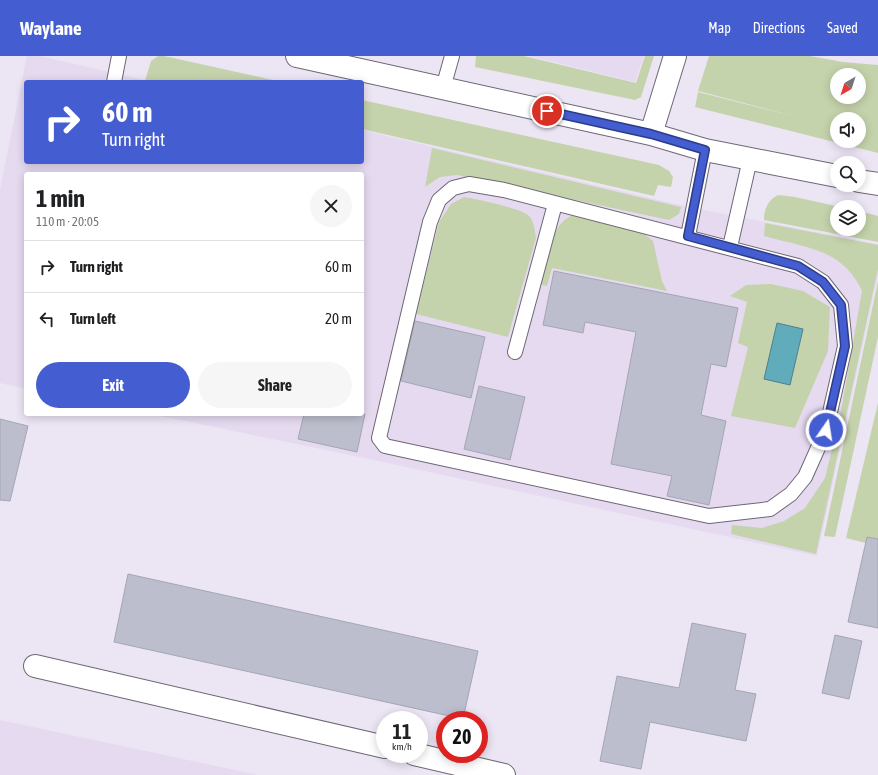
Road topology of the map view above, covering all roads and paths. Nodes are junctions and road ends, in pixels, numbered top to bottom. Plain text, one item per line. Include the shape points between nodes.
1 (119, 56) edge
2 (297, 56) edge
3 (452, 56) edge
4 (675, 56) edge
5 (114, 80) edge
6 (443, 88) junction
7 (651, 134) junction
8 (705, 150) junction
9 (750, 159) junction
10 (830, 175) edge
11 (866, 182) edge
12 (878, 184) edge
13 (555, 204) junction
14 (688, 236) junction
15 (730, 247) junction
16 (515, 352) dead end
17 (35, 666) dead end
18 (376, 745) edge
19 (428, 757) edge
20 (504, 775) edge

1 - 5 lane
2 - 6 street
3 - 6 lane
4 - 7 street
6 - 7 street
7 - 8 street
8 - 9 street
8 - 14 lane
9 - 10 street
9 - 15 lane
11 - 12 street
13 - 14 lane
13 - 15 lane via 504,190 469,184 453,188 439,200 430,222 379,438 385,446 709,516 770,509 791,494 805,477 826,430 845,346 841,305 823,282 798,266
13 - 16 lane
14 - 15 lane
17 - 18 street
19 - 20 street

